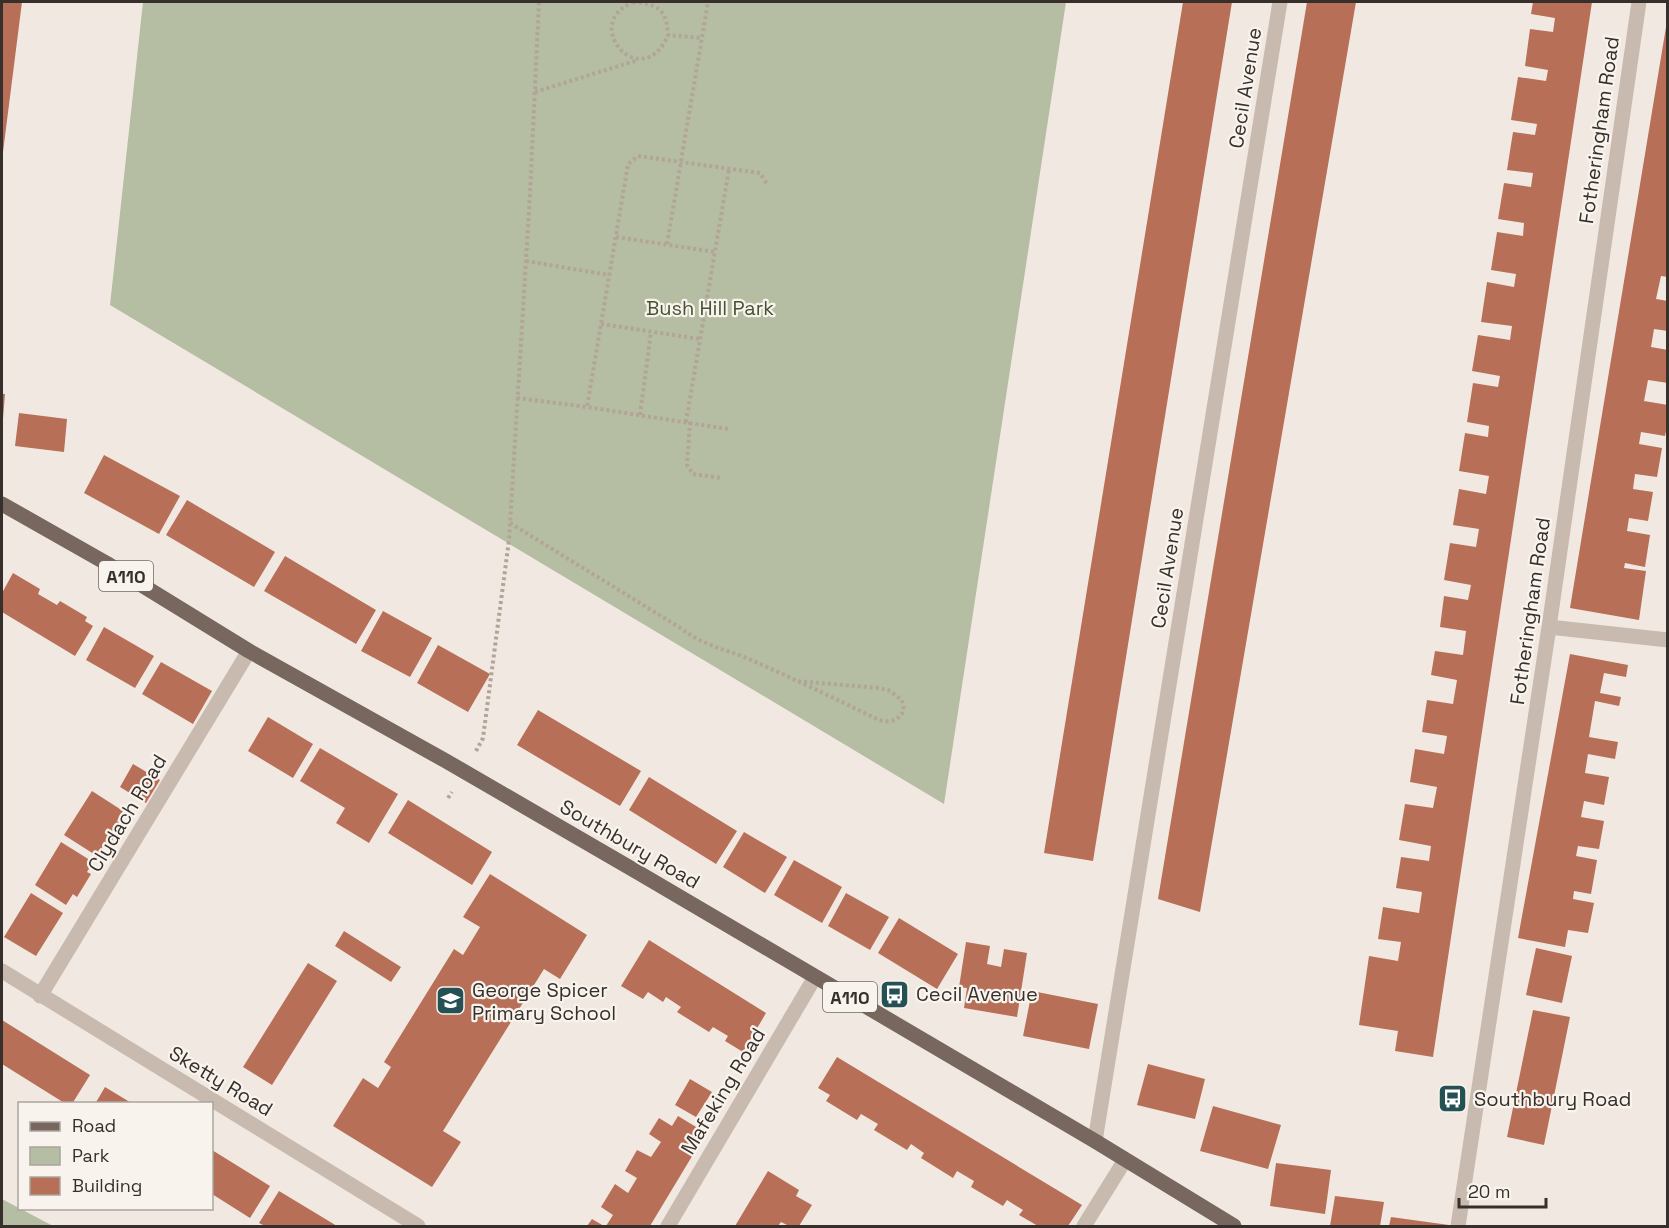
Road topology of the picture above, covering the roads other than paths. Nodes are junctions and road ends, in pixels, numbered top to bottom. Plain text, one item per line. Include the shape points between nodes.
1 (1280, 2) edge
2 (1639, 2) edge
3 (2, 504) edge
4 (1549, 627) junction
5 (1668, 640) edge
6 (249, 651) junction
7 (2, 971) edge
8 (816, 977) junction
9 (40, 996) junction
10 (1095, 1141) junction
11 (1125, 1160) junction
12 (418, 1227) edge
13 (668, 1227) edge
14 (1084, 1227) edge
15 (1234, 1227) edge
16 (1458, 1227) edge

1 - 10 street, Cecil Avenue
2 - 4 street, Fotheringham Road
3 - 6 main road, Southbury Road / A110
4 - 5 street
4 - 16 street, Fotheringham Road
6 - 8 main road, Southbury Road / A110
6 - 9 street, Clydach Road
7 - 9 street, Sketty Road
8 - 10 main road, Southbury Road / A110
8 - 13 street, Mafeking Road
9 - 12 street, Sketty Road
10 - 11 main road, Southbury Road / A110
11 - 14 street
11 - 15 main road, Southbury Road / A110

